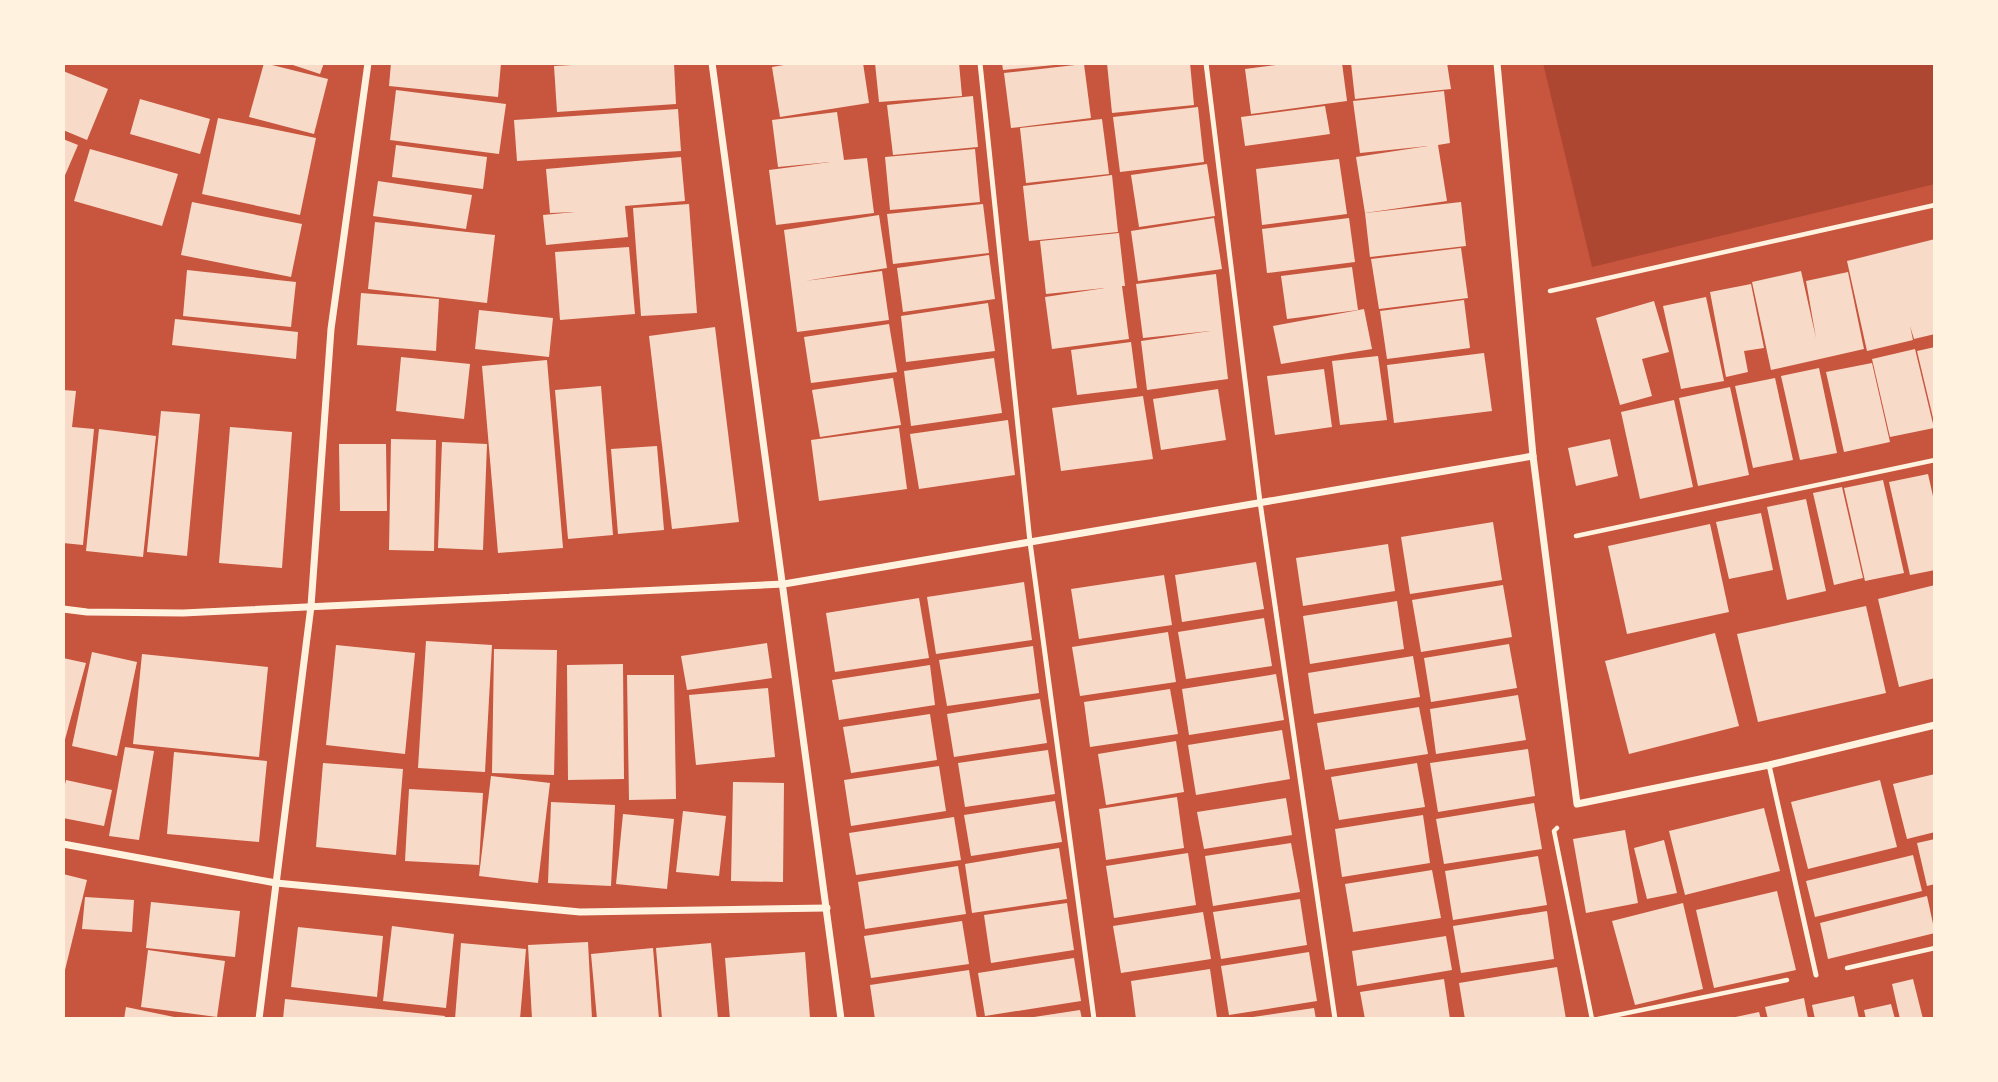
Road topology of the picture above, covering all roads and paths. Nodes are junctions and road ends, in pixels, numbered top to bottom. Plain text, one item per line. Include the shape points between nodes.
1 (368, 63) edge
2 (712, 63) edge
3 (980, 63) edge
4 (1206, 63) edge
5 (1497, 63) edge
6 (1935, 205) edge
7 (1518, 298) junction
8 (1532, 456) junction
9 (1935, 460) edge
10 (1260, 502) junction
11 (1030, 542) junction
12 (1544, 543) junction
13 (784, 584) junction
14 (311, 606) junction
15 (63, 609) edge
16 (1935, 725) edge
17 (1769, 765) junction
18 (1577, 804) junction
19 (63, 844) edge
20 (276, 883) junction
21 (827, 908) junction
22 (1935, 948) edge
23 (1816, 975) junction
24 (259, 1019) edge
25 (841, 1019) edge
26 (1094, 1019) edge
27 (1335, 1019) edge
28 (1592, 1019) edge
29 (1598, 1019) edge

1 - 14 street via 331,329
2 - 13 street
3 - 11 lane
4 - 10 lane
5 - 7 street
6 - 7 path
7 - 8 street
8 - 10 street
8 - 12 street
9 - 12 path
10 - 11 street
10 - 27 lane
11 - 13 street
11 - 26 lane
12 - 18 street
13 - 14 street
13 - 21 street
14 - 15 street via 183,612
14 - 20 street
16 - 17 street
17 - 18 street
17 - 23 lane
18 - 28 path via 1554,831
19 - 20 street
20 - 21 street via 580,912
20 - 24 street
21 - 25 street
22 - 23 path
23 - 29 path

